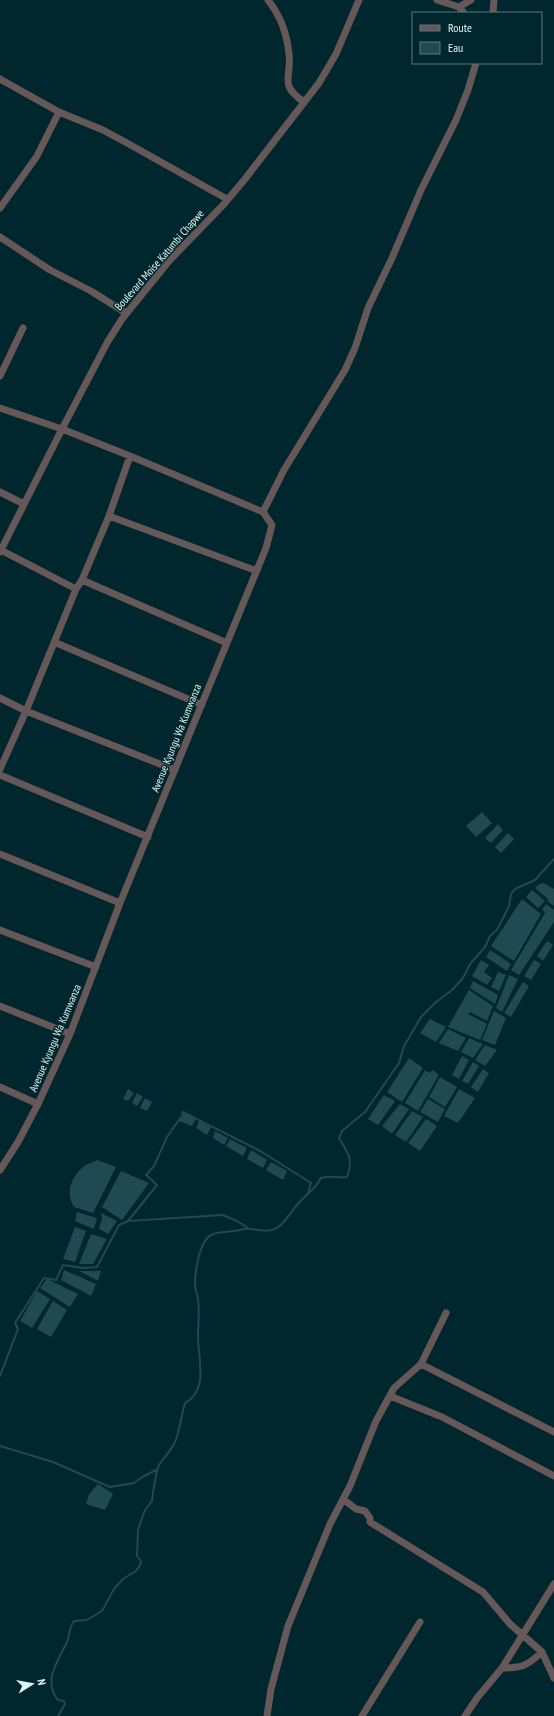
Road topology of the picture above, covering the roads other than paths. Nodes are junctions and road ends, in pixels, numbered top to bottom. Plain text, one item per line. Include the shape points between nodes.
1 (268, 0) edge
2 (359, 0) edge
3 (437, 0) edge
4 (471, 0) edge
5 (494, 0) edge
6 (461, 10) edge
7 (493, 12) edge
8 (476, 64) edge
9 (0, 78) edge
10 (304, 102) junction
11 (59, 112) junction
12 (227, 200) junction
13 (0, 208) edge
14 (0, 237) edge
15 (126, 313) junction
16 (23, 328) dead end
17 (0, 376) edge
18 (0, 408) edge
19 (62, 429) junction
20 (130, 456) junction
21 (0, 492) edge
22 (24, 504) junction
23 (263, 512) junction
24 (109, 516) junction
25 (0, 551) edge
26 (257, 571) junction
27 (82, 580) junction
28 (76, 589) junction
29 (54, 642) junction
30 (227, 643) junction
31 (0, 698) edge
32 (202, 705) junction
33 (26, 711) junction
34 (0, 768) edge
35 (175, 770) junction
36 (0, 776) edge
37 (148, 836) junction
38 (0, 854) edge
39 (120, 903) junction
40 (0, 930) edge
41 (96, 967) junction
42 (0, 1006) edge
43 (70, 1034) junction
44 (0, 1087) edge
45 (38, 1104) junction
46 (0, 1170) edge
47 (446, 1313) dead end
48 (421, 1364) junction
49 (390, 1396) junction
50 (554, 1432) edge
51 (554, 1476) edge
52 (343, 1499) junction
53 (554, 1584) edge
54 (420, 1622) dead end
55 (524, 1634) junction
56 (542, 1652) junction
57 (502, 1668) junction
58 (554, 1678) edge
59 (266, 1716) edge
60 (362, 1716) edge
61 (465, 1716) edge

1 - 10 street via 279,16 288,46 288,85 295,96
2 - 10 street, Boulevard Moise Katumbi Chapwe via 336,54
3 - 6 street
4 - 6 street
5 - 7 street
8 - 23 street via 456,120 421,190 368,308 345,370 284,470
9 - 11 street
10 - 12 street, Boulevard Moise Katumbi Chapwe
11 - 12 street via 109,134
11 - 13 street via 37,156
12 - 15 street, Boulevard Moise Katumbi Chapwe via 169,261
14 - 15 street via 50,270
15 - 19 street, Boulevard Moise Katumbi Chapwe via 108,341
16 - 17 street
18 - 19 street
19 - 20 street
19 - 22 street, Boulevard Moise Katumbi Chapwe
20 - 23 street
20 - 24 street
21 - 22 street
22 - 25 street, Boulevard Moise Katumbi Chapwe
23 - 26 street, Avenue Kyungu Wa Kumwanza via 272,525
24 - 26 street
24 - 27 street
25 - 28 street
26 - 30 street, Avenue Kyungu Wa Kumwanza
27 - 28 street
27 - 30 street
28 - 29 street
29 - 32 street
29 - 33 street
30 - 32 street, Avenue Kyungu Wa Kumwanza
31 - 33 street
32 - 35 street, Avenue Kyungu Wa Kumwanza
33 - 34 street
33 - 35 street
35 - 37 street, Avenue Kyungu Wa Kumwanza
36 - 37 street
37 - 39 street, Avenue Kyungu Wa Kumwanza
38 - 39 street
39 - 41 street, Avenue Kyungu Wa Kumwanza
40 - 41 street
41 - 43 street, Avenue Kyungu Wa Kumwanza
42 - 43 street
43 - 45 street, Avenue Kyungu Wa Kumwanza
44 - 45 street
45 - 46 street, Avenue Kyungu Wa Kumwanza
47 - 48 street
48 - 49 street via 394,1388
48 - 50 street
49 - 51 street via 442,1417
49 - 52 street via 376,1421
52 - 55 street via 356,1510 365,1512 370,1522 483,1592 510,1624
52 - 59 street via 288,1626
53 - 55 street
54 - 60 street
55 - 56 street
55 - 57 street
56 - 57 street via 529,1664
56 - 58 street
57 - 61 street

